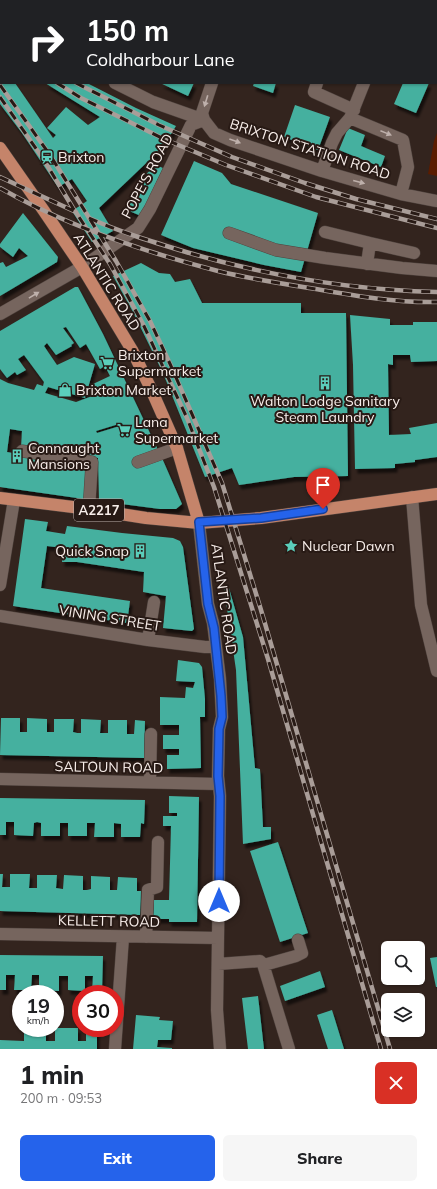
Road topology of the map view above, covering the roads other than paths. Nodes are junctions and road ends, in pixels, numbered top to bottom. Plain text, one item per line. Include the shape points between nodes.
1 (117, 84) edge
2 (212, 84) edge
3 (317, 84) edge
4 (364, 84) edge
5 (352, 114) junction
6 (204, 120) junction
7 (0, 148) edge
8 (322, 171) junction
9 (401, 194) junction
10 (437, 201) edge
11 (325, 232) dead end
12 (229, 233) dead end
13 (370, 243) junction
14 (414, 253) dead end
15 (367, 264) junction
16 (82, 268) junction
17 (437, 271) edge
18 (0, 314) edge
19 (177, 448) junction
20 (22, 452) dead end
21 (138, 462) dead end
22 (96, 463) dead end
23 (437, 494) edge
24 (412, 497) junction
25 (0, 498) edge
26 (14, 500) junction
27 (92, 509) junction
28 (199, 522) junction
29 (0, 585) edge
30 (154, 602) dead end
31 (0, 616) edge
32 (148, 640) junction
33 (216, 646) junction
34 (437, 671) edge
35 (151, 734) dead end
36 (0, 779) edge
37 (150, 782) junction
38 (218, 784) junction
39 (158, 842) dead end
40 (0, 934) edge
41 (122, 937) junction
42 (146, 937) junction
43 (218, 938) junction
44 (298, 940) dead end
45 (218, 964) junction
46 (264, 965) junction
47 (115, 1049) edge
48 (220, 1049) edge
49 (289, 1049) edge

1 - 6 street, BRIXTON STATION ROAD via 159,104
2 -> 6 street via 202,113
3 - 5 street via 314,92
4 - 5 street
5 - 8 street via 334,138
5 -> 9 street via 403,140 408,167
6 -> 8 street, BRIXTON STATION ROAD via 214,132 224,137
6 - 16 street, POPE'S ROAD via 190,125 150,209 138,228
7 - 16 main road, ATLANTIC ROAD
8 -> 9 street, BRIXTON STATION ROAD
9 - 10 street, BRIXTON STATION ROAD
11 - 13 street
12 - 15 street via 276,250
13 - 14 street
13 - 15 street
15 - 17 street
18 -> 16 street, POPE'S ROAD
16 - 19 main road, ATLANTIC ROAD via 132,350 152,388
19 - 21 street
19 - 28 main road, ATLANTIC ROAD
20 - 27 street via 92,462
22 - 27 street
23 - 24 main road, A2217
24 - 28 main road, A2217 via 261,518
24 - 34 street via 421,605
25 - 26 main road, A2217
26 - 27 main road, A2217
26 - 29 street
27 - 28 main road, A2217 via 146,518
28 - 33 street, ATLANTIC ROAD via 208,604
30 - 32 street
31 - 32 street, VINING STREET
32 - 33 street, VINING STREET
33 - 38 street, ATLANTIC ROAD via 222,717 219,729
35 - 37 street
36 - 37 street, SALTOUN ROAD
37 - 38 street, SALTOUN ROAD
38 - 43 street, ATLANTIC ROAD
39 - 42 street via 157,887 148,890
40 - 41 street, KELLETT ROAD
41 - 42 street, KELLETT ROAD
41 - 47 street
42 - 43 street, KELLETT ROAD
43 - 45 street, ATLANTIC ROAD
44 - 46 street via 302,952
45 - 46 street via 260,961
45 - 48 street, ATLANTIC ROAD via 217,1010
46 - 49 street

